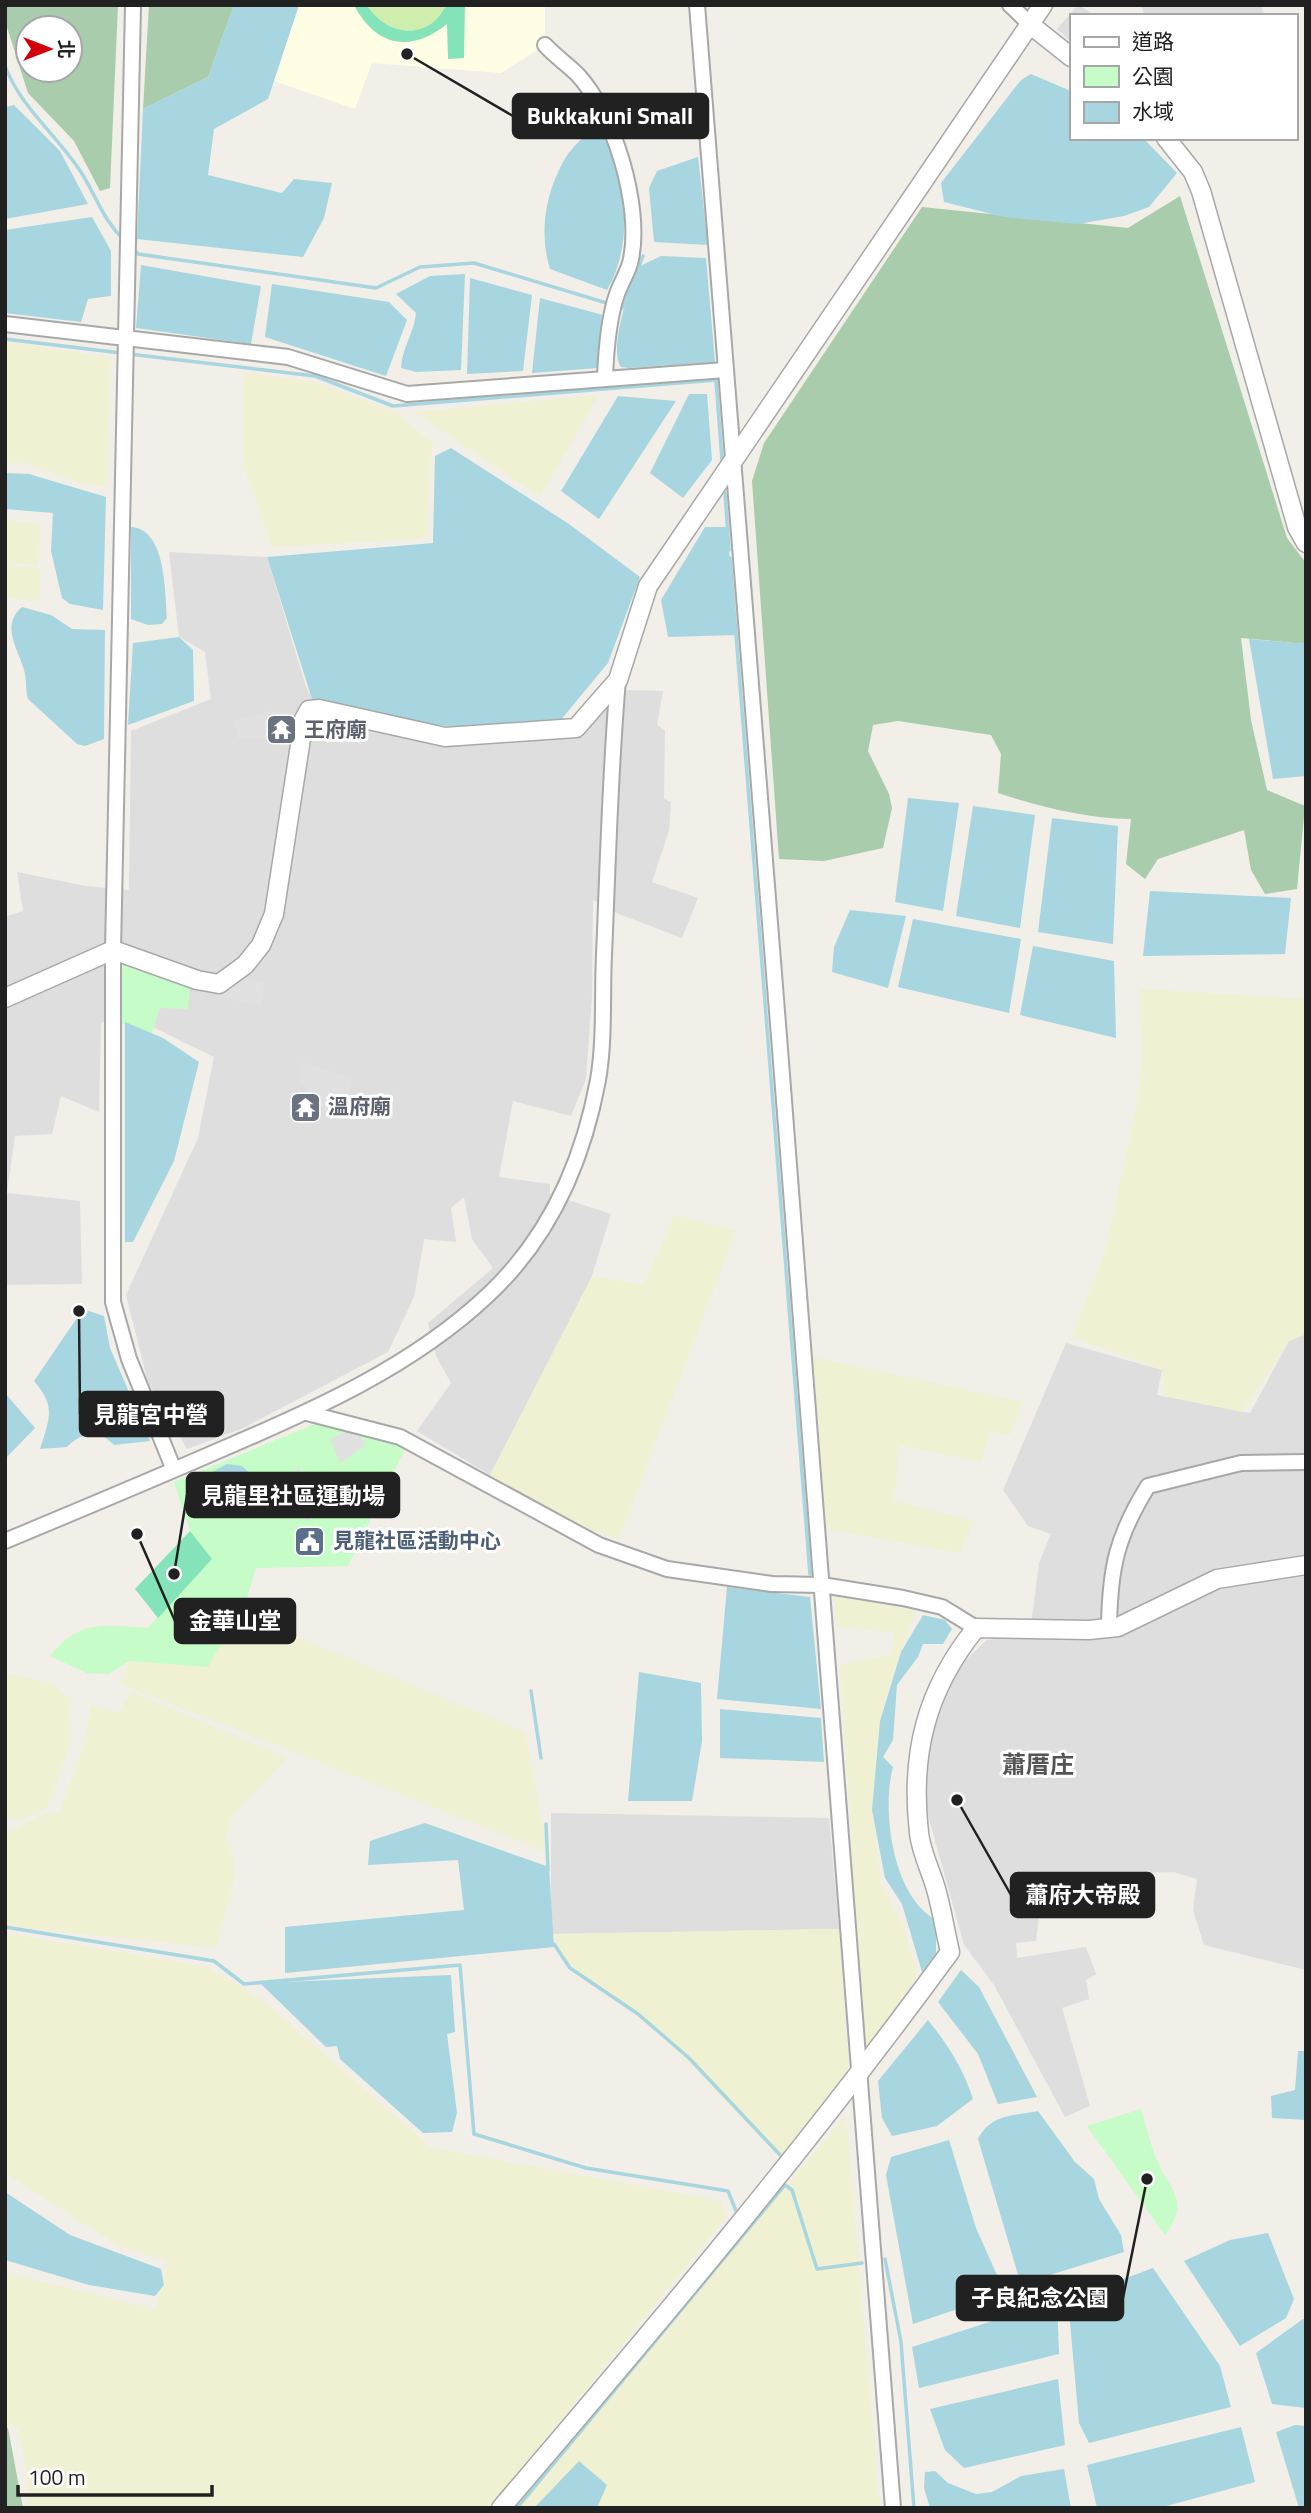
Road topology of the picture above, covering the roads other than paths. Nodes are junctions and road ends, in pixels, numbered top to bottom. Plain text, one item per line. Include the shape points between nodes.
1 (133, 5) edge
2 (697, 5) edge
3 (1010, 5) edge
4 (1043, 5) edge
5 (1032, 26) junction
6 (545, 46) dead end
7 (1070, 56) edge
8 (1168, 140) edge
9 (5, 324) edge
10 (123, 339) junction
11 (725, 370) junction
12 (605, 378) junction
13 (735, 460) junction
14 (1306, 543) edge
15 (618, 680) junction
16 (113, 950) junction
17 (5, 998) edge
18 (307, 1413) junction
19 (1306, 1462) edge
20 (174, 1470) junction
21 (5, 1541) edge
22 (1306, 1565) edge
23 (822, 1586) junction
24 (1109, 1626) junction
25 (976, 1628) junction
26 (859, 2076) junction
27 (501, 2508) edge
28 (893, 2508) edge

1 - 10 street
2 - 11 street
3 - 5 street
4 - 5 street
5 - 7 street
5 - 13 street
6 - 12 street via 577,75 610,127 624,163 631,260 616,295
8 - 14 street via 1202,191 1297,527
9 - 10 street
10 - 12 street via 288,357 407,394
10 - 16 street
11 - 12 street
11 - 13 street
13 - 15 street via 648,586
13 - 23 street
15 - 16 street via 576,728 444,737 309,710 303,719 274,914 261,945 245,965 219,984
15 - 18 street via 599,1077 584,1141 562,1197 530,1247 490,1294 402,1359
16 - 17 street
16 - 20 street via 113,1302 129,1359
18 - 20 street
18 - 23 street via 400,1437 599,1545 667,1569
19 - 24 street via 1241,1463 1148,1486 1117,1547 1110,1581
20 - 21 street
22 - 24 street via 1217,1579 1118,1627
23 - 25 street via 942,1607
23 - 26 street
24 - 25 street via 1089,1630
25 - 26 street via 956,1653 934,1695 920,1735 917,1769 919,1835 950,1952
26 - 27 street via 654,2329
26 - 28 street

